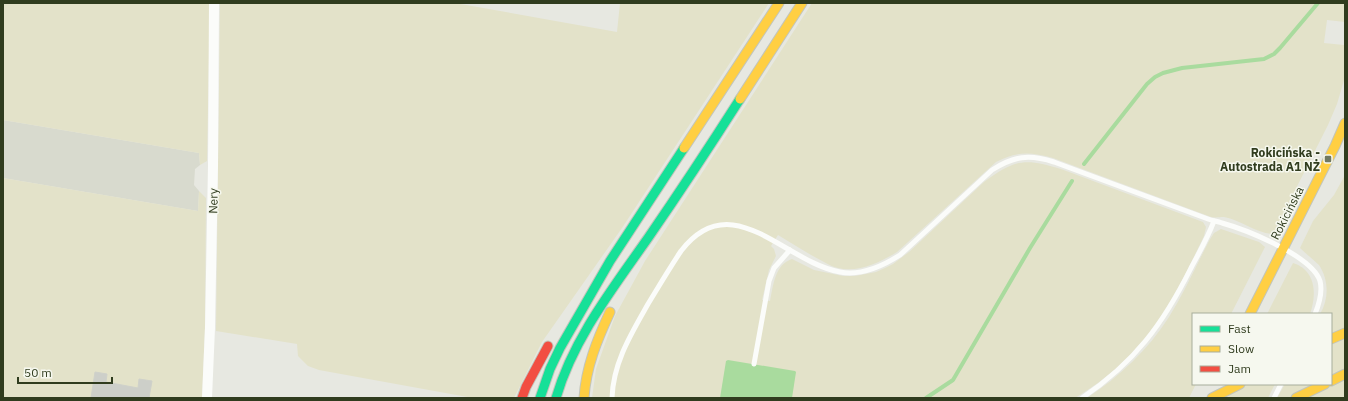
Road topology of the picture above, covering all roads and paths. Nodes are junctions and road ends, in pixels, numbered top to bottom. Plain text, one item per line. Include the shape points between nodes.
1 (214, 3) edge
2 (779, 3) edge
3 (802, 3) edge
4 (1345, 123) edge
5 (675, 199) junction
6 (1214, 221) junction
7 (1283, 248) junction
8 (790, 250) junction
9 (610, 261) junction
10 (1250, 313) edge
11 (1315, 313) edge
12 (569, 314) dead end
13 (1345, 333) edge
14 (553, 338) dead end
15 (1332, 339) edge
16 (754, 364) dead end
17 (1345, 374) edge
18 (1332, 380) edge
19 (1238, 385) edge
20 (1280, 385) edge
21 (1323, 385) edge
22 (1210, 396) edge
23 (207, 398) edge
24 (522, 398) edge
25 (540, 398) edge
26 (556, 398) edge
27 (584, 398) edge
28 (612, 398) edge
29 (1082, 398) edge
30 (1274, 398) edge
31 (1296, 398) edge

1 - 23 street, Nery
2 - 9 main road
3 - 5 main road
4 - 7 main road, Rokicińska
5 - 26 main road via 617,282 574,352
5 - 27 main road via 617,298 592,354
6 - 7 lane
6 - 8 lane via 1054,162 1025,157 1006,161 992,170 905,250 883,265 859,272 841,272 830,270
6 - 29 lane via 1174,301 1150,338 1127,363
7 - 10 main road, Rokicińska
7 - 11 lane via 1306,262 1318,278 1321,296
8 - 16 lane via 774,268 769,281
8 - 28 lane via 753,230 738,226 725,224 697,234 681,252 627,341 614,375
9 - 12 main road
9 - 25 main road via 560,348
13 - 15 main road
14 - 24 main road
17 - 18 main road
19 - 22 main road
20 - 30 lane
21 - 31 main road

